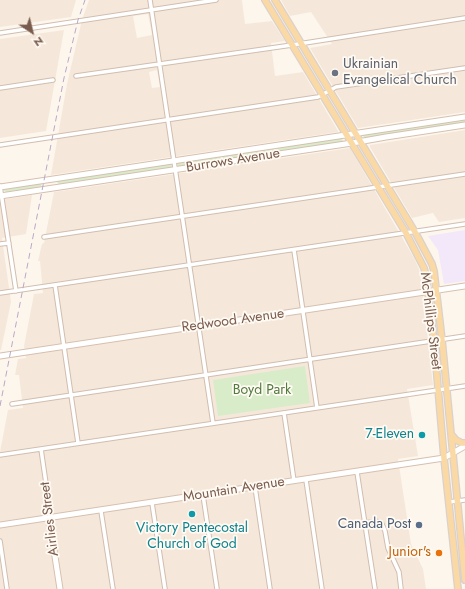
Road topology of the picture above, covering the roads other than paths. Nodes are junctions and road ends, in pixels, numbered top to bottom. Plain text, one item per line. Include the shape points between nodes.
1 (150, 0) edge
2 (216, 0) edge
3 (265, 0) edge
4 (275, 0) edge
5 (151, 10) junction
6 (465, 18) edge
7 (0, 32) edge
8 (301, 43) junction
9 (292, 45) junction
10 (159, 64) junction
11 (465, 68) edge
12 (76, 76) dead end
13 (53, 80) dead end
14 (0, 88) edge
15 (329, 90) junction
16 (323, 95) junction
17 (465, 116) edge
18 (168, 120) junction
19 (465, 125) edge
20 (355, 133) junction
21 (346, 135) junction
22 (361, 141) junction
23 (352, 143) junction
24 (0, 145) edge
25 (174, 161) junction
26 (175, 170) junction
27 (465, 174) edge
28 (0, 186) edge
29 (388, 186) junction
30 (378, 188) junction
31 (1, 196) edge
32 (182, 217) junction
33 (465, 224) edge
34 (416, 232) junction
35 (406, 233) junction
36 (44, 237) dead end
37 (9, 243) junction
38 (0, 244) edge
39 (294, 250) junction
40 (189, 265) junction
41 (54, 285) junction
42 (465, 286) edge
43 (436, 290) junction
44 (16, 291) junction
45 (428, 292) junction
46 (0, 293) edge
47 (303, 311) junction
48 (198, 326) junction
49 (465, 336) edge
50 (442, 340) junction
51 (434, 341) junction
52 (64, 346) junction
53 (0, 356) edge
54 (310, 359) junction
55 (206, 375) junction
56 (465, 386) edge
57 (446, 389) junction
58 (438, 390) junction
59 (71, 395) junction
60 (12, 404) dead end
61 (317, 408) junction
62 (284, 413) junction
63 (213, 423) junction
64 (450, 433) junction
65 (78, 443) junction
66 (465, 443) edge
67 (465, 446) edge
68 (41, 449) junction
69 (452, 454) junction
70 (0, 455) edge
71 (444, 458) junction
72 (357, 472) junction
73 (306, 480) junction
74 (294, 481) junction
75 (255, 487) junction
76 (203, 495) junction
77 (465, 500) edge
78 (457, 501) junction
79 (449, 502) junction
80 (152, 503) junction
81 (101, 511) junction
82 (50, 518) junction
83 (366, 523) junction
84 (0, 525) edge
85 (0, 541) edge
86 (465, 580) edge
87 (7, 589) edge
88 (60, 589) edge
89 (113, 589) edge
90 (165, 589) edge
91 (217, 589) edge
92 (270, 589) edge
93 (322, 589) edge
94 (375, 589) edge
95 (401, 589) edge
96 (458, 589) edge

1 - 5 street
2 - 5 street
3 - 9 main road, McPhillips Street
4 - 8 main road, McPhillips Street
5 - 7 street
5 - 10 street
6 - 8 street
8 - 9 street
8 - 15 main road, McPhillips Street
9 - 10 street
9 - 16 main road, McPhillips Street
10 - 12 street
10 - 18 street
11 - 15 street
13 - 14 street
15 - 16 street
15 - 20 main road, McPhillips Street
16 - 18 street
16 - 21 main road, McPhillips Street
17 - 20 street, Burrows Avenue
18 - 24 street
18 - 25 street
19 - 22 street, Burrows Avenue
20 - 21 street, Burrows Avenue
20 - 22 main road, McPhillips Street
21 - 23 main road, McPhillips Street
21 - 25 street, Burrows Avenue
22 - 23 street, Burrows Avenue
22 - 29 main road, McPhillips Street
23 - 26 street, Burrows Avenue
23 - 30 main road, McPhillips Street
25 - 26 street
25 - 28 street, Burrows Avenue
26 - 31 street, Burrows Avenue
26 - 32 street
27 - 29 street
28 - 31 street
29 - 30 street
29 - 34 main road, McPhillips Street
30 - 32 street
30 - 35 main road, McPhillips Street
31 - 37 street
32 - 36 street
32 - 40 street
33 - 34 street
34 - 35 street
34 - 43 main road, McPhillips Street via 432,264
35 - 39 street
35 - 45 main road, McPhillips Street via 424,268
37 - 38 street
37 - 44 street
39 - 40 street
39 - 47 street
40 - 41 street
40 - 48 street
41 - 44 street
41 - 52 street
42 - 43 street, Redwood Avenue
43 - 45 street, Redwood Avenue
43 - 50 main road, McPhillips Street
44 - 46 street
45 - 47 street, Redwood Avenue
45 - 51 main road, McPhillips Street
47 - 48 street, Redwood Avenue
47 - 54 street
48 - 52 street, Redwood Avenue
48 - 55 street
49 - 50 street
50 - 51 street
50 - 57 main road, McPhillips Street
51 - 54 street
51 - 58 main road, McPhillips Street
52 - 53 street, Redwood Avenue
52 - 59 street
54 - 55 street
54 - 61 street
55 - 59 street
55 - 63 street
56 - 57 street
57 - 58 street
57 - 64 main road, McPhillips Street
58 - 61 street
58 - 71 main road, McPhillips Street
59 - 60 street
59 - 65 street
61 - 62 street
62 - 63 street
62 - 74 street
63 - 65 street
64 - 66 main road via 456,440
64 - 69 main road, McPhillips Street
65 - 68 street
67 - 69 street, Mountain Avenue
68 - 70 street
68 - 82 street, Airlies Street
69 - 71 street, Mountain Avenue
69 - 78 main road, McPhillips Street
71 - 72 street, Mountain Avenue
71 - 79 main road, McPhillips Street
72 - 73 street, Mountain Avenue
72 - 83 street
73 - 74 street, Mountain Avenue
73 - 93 street
74 - 75 street, Mountain Avenue
75 - 76 street, Mountain Avenue
75 - 92 street
76 - 80 street, Mountain Avenue
76 - 91 street
77 - 78 street
78 - 79 street
78 - 86 main road, McPhillips Street
79 - 96 main road, McPhillips Street
80 - 81 street, Mountain Avenue
80 - 90 street
81 - 82 street, Mountain Avenue
81 - 89 street
82 - 84 street, Mountain Avenue
82 - 88 street, Airlies Street
83 - 94 street
83 - 95 street via 376,521 382,524 388,548 399,572
85 - 87 street

